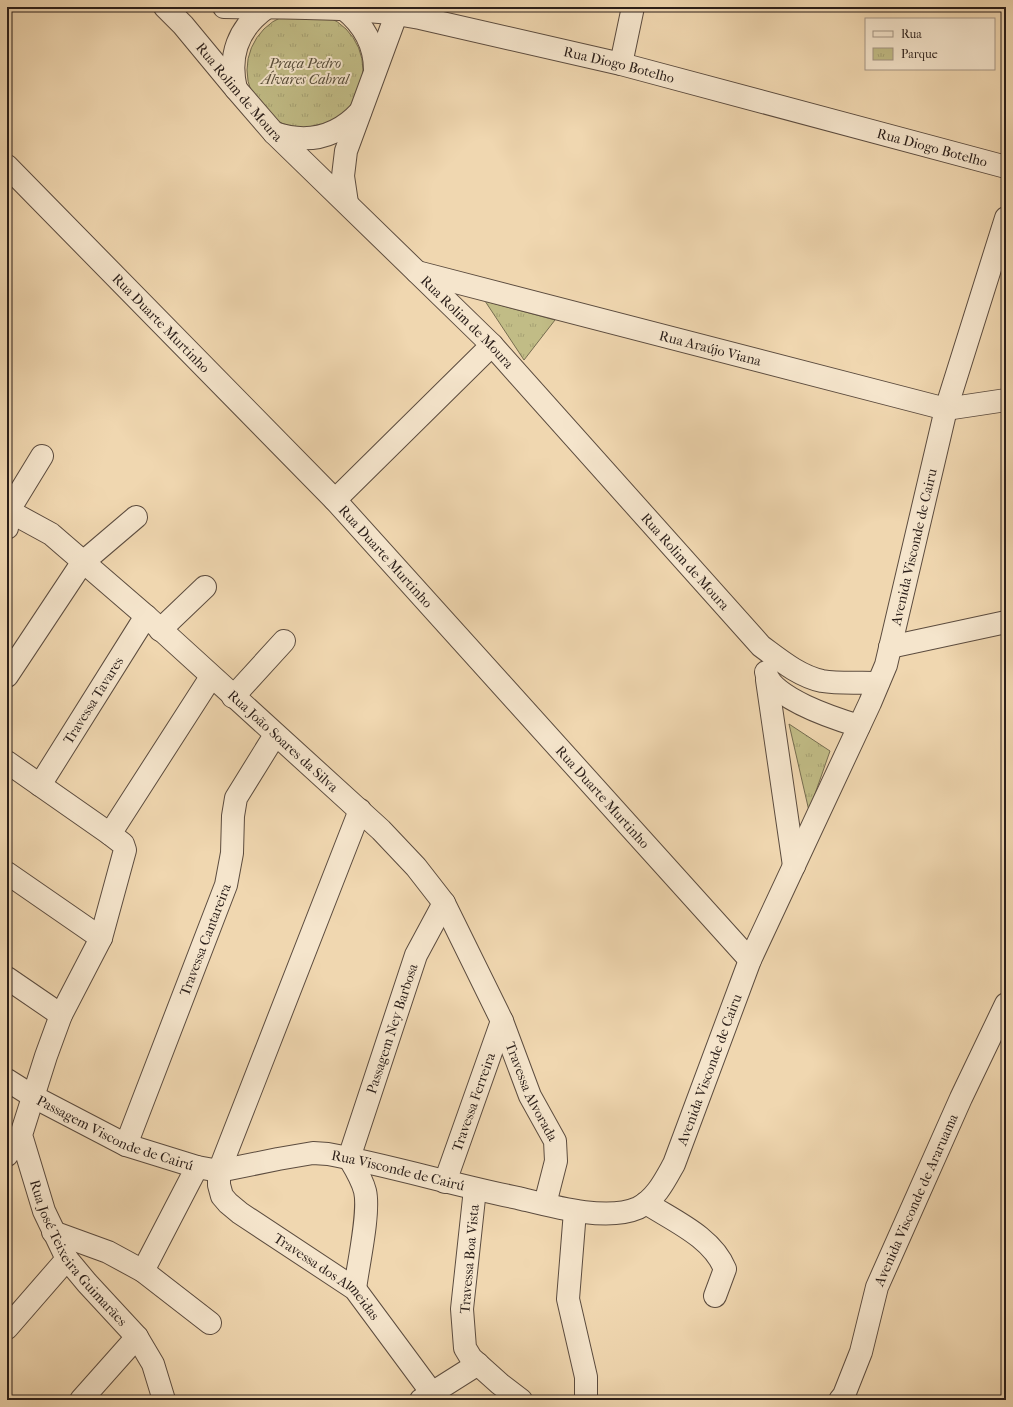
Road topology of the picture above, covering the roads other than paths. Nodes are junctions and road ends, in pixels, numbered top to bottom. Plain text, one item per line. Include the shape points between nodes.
1 (165, 7) edge
2 (224, 7) edge
3 (633, 7) edge
4 (266, 8) edge
5 (344, 10) junction
6 (398, 10) edge
7 (621, 64) junction
8 (375, 73) junction
9 (236, 90) junction
10 (361, 111) junction
11 (274, 133) junction
12 (7, 166) edge
13 (1006, 167) edge
14 (347, 203) junction
15 (1006, 218) edge
16 (416, 272) junction
17 (492, 345) junction
18 (1006, 400) edge
19 (946, 409) junction
20 (42, 456) dead end
21 (334, 500) junction
22 (8, 516) edge
23 (136, 518) dead end
24 (82, 563) junction
25 (205, 587) dead end
26 (1006, 622) edge
27 (153, 623) junction
28 (284, 641) dead end
29 (761, 646) junction
30 (890, 647) junction
31 (7, 676) edge
32 (211, 677) junction
33 (767, 680) junction
34 (878, 683) junction
35 (233, 697) junction
36 (859, 726) junction
37 (275, 734) junction
38 (7, 762) edge
39 (40, 785) junction
40 (360, 810) junction
41 (110, 834) junction
42 (794, 866) junction
43 (7, 873) edge
44 (444, 903) junction
45 (101, 938) junction
46 (750, 960) junction
47 (7, 978) edge
48 (1006, 1004) edge
49 (61, 1015) junction
50 (502, 1021) junction
51 (7, 1080) edge
52 (34, 1097) junction
53 (7, 1100) edge
54 (21, 1135) junction
55 (126, 1145) junction
56 (7, 1155) edge
57 (349, 1158) junction
58 (197, 1167) junction
59 (219, 1171) junction
60 (445, 1182) junction
61 (476, 1189) junction
62 (646, 1203) junction
63 (546, 1204) junction
64 (575, 1211) junction
65 (53, 1232) junction
66 (67, 1259) junction
67 (142, 1271) junction
68 (355, 1289) junction
69 (716, 1296) dead end
70 (210, 1323) dead end
71 (7, 1328) edge
72 (137, 1337) junction
73 (478, 1364) junction
74 (426, 1397) edge
75 (81, 1400) edge
76 (164, 1400) edge
77 (521, 1400) edge
78 (586, 1400) edge
79 (840, 1400) edge

1 - 9 street, Rua Rolim de Moura
2 - 4 street, Rua Diogo Botelho
3 - 7 street
4 - 5 street, Rua Diogo Botelho
4 - 9 street via 249,22 237,42 232,66
5 - 6 street, Rua Diogo Botelho
5 - 8 street via 356,19 367,35 374,54
6 - 7 street, Rua Diogo Botelho
6 - 8 street
7 - 13 street, Rua Diogo Botelho
8 - 10 street
9 - 11 street, Rua Rolim de Moura
10 - 11 street via 343,128 322,137 297,139
10 - 14 street via 344,158 343,176
11 - 14 street, Rua Rolim de Moura
12 - 21 street, Rua Duarte Murtinho
14 - 16 street, Rua Rolim de Moura
15 - 19 street, Avenida Visconde de Cairu
16 - 17 street, Rua Rolim de Moura
16 - 19 street, Rua Araújo Viana
17 - 21 street
17 - 29 street, Rua Rolim de Moura
18 - 19 street, Rua Araújo Viana
19 - 30 street, Avenida Visconde de Cairu
20 - 22 street
21 - 46 street, Rua Duarte Murtinho
22 - 24 street, Rua João Soares da Silva via 51,534
23 - 24 street
24 - 27 street, Rua João Soares da Silva
24 - 31 street
25 - 27 street, Travessa Tavares
26 - 30 street
27 - 32 street, Rua João Soares da Silva
27 - 39 street, Travessa Tavares
28 - 35 street
29 - 33 street
29 - 34 street, Rua Rolim de Moura via 782,662 822,680
30 - 34 street, Avenida Visconde de Cairu
32 - 35 street, Rua João Soares da Silva
32 - 41 street
33 - 36 street via 784,694 816,712
33 - 42 street
34 - 36 street, Avenida Visconde de Cairu
35 - 37 street, Rua João Soares da Silva
36 - 42 street, Avenida Visconde de Cairu
37 - 40 street, Rua João Soares da Silva
37 - 55 street, Travessa Cantareira via 236,798 232,853 226,885
38 - 39 street, Passagem Visconde de Cairú
39 - 41 street, Passagem Visconde de Cairú
40 - 44 street, Rua João Soares da Silva via 416,867
40 - 59 street
41 - 45 street, Passagem Visconde de Cairú via 122,844 124,856
42 - 46 street, Avenida Visconde de Cairu
43 - 45 street
44 - 50 street, Rua João Soares da Silva
44 - 57 street, Passagem Ney Barbosa via 416,955
45 - 49 street, Passagem Visconde de Cairú
46 - 62 street, Avenida Visconde de Cairu via 674,1164 659,1190
47 - 49 street
48 - 79 street, Avenida Visconde de Araruama via 877,1287 861,1352
49 - 52 street, Passagem Visconde de Cairú
50 - 60 street, Travessa Ferreira
50 - 63 street, Travessa Alvorada via 530,1096 555,1140 556,1161
51 - 52 street
52 - 53 street
52 - 54 street
52 - 55 street, Passagem Visconde de Cairú
54 - 56 street
54 - 65 street, Rua José Teixeira Guimarães
55 - 58 street, Passagem Visconde de Cairú
57 - 59 street, Rua Visconde de Cairú via 313,1153
57 - 60 street, Rua Visconde de Cairú
57 - 68 street via 361,1180 366,1208
58 - 59 street, Passagem Visconde de Cairú
58 - 67 street
59 - 68 street, Travessa dos Almeidas via 222,1196 234,1208
60 - 61 street, Rua Visconde de Cairú
61 - 63 street, Rua Visconde de Cairú
61 - 73 street, Travessa Boa Vista via 462,1309 465,1348
62 - 64 street, Avenida Visconde de Cairu via 627,1211
62 - 69 street via 708,1243 720,1257 725,1269
63 - 64 street, Rua Visconde de Cairú
64 - 78 street via 568,1299 586,1377
65 - 66 street, Rua José Teixeira Guimarães
65 - 67 street via 108,1252
66 - 71 street
66 - 72 street, Rua José Teixeira Guimarães
67 - 70 street
68 - 74 street, Travessa dos Almeidas
72 - 75 street
72 - 76 street, Rua José Teixeira Guimarães via 153,1364
73 - 74 street
73 - 77 street, Travessa Boa Vista

